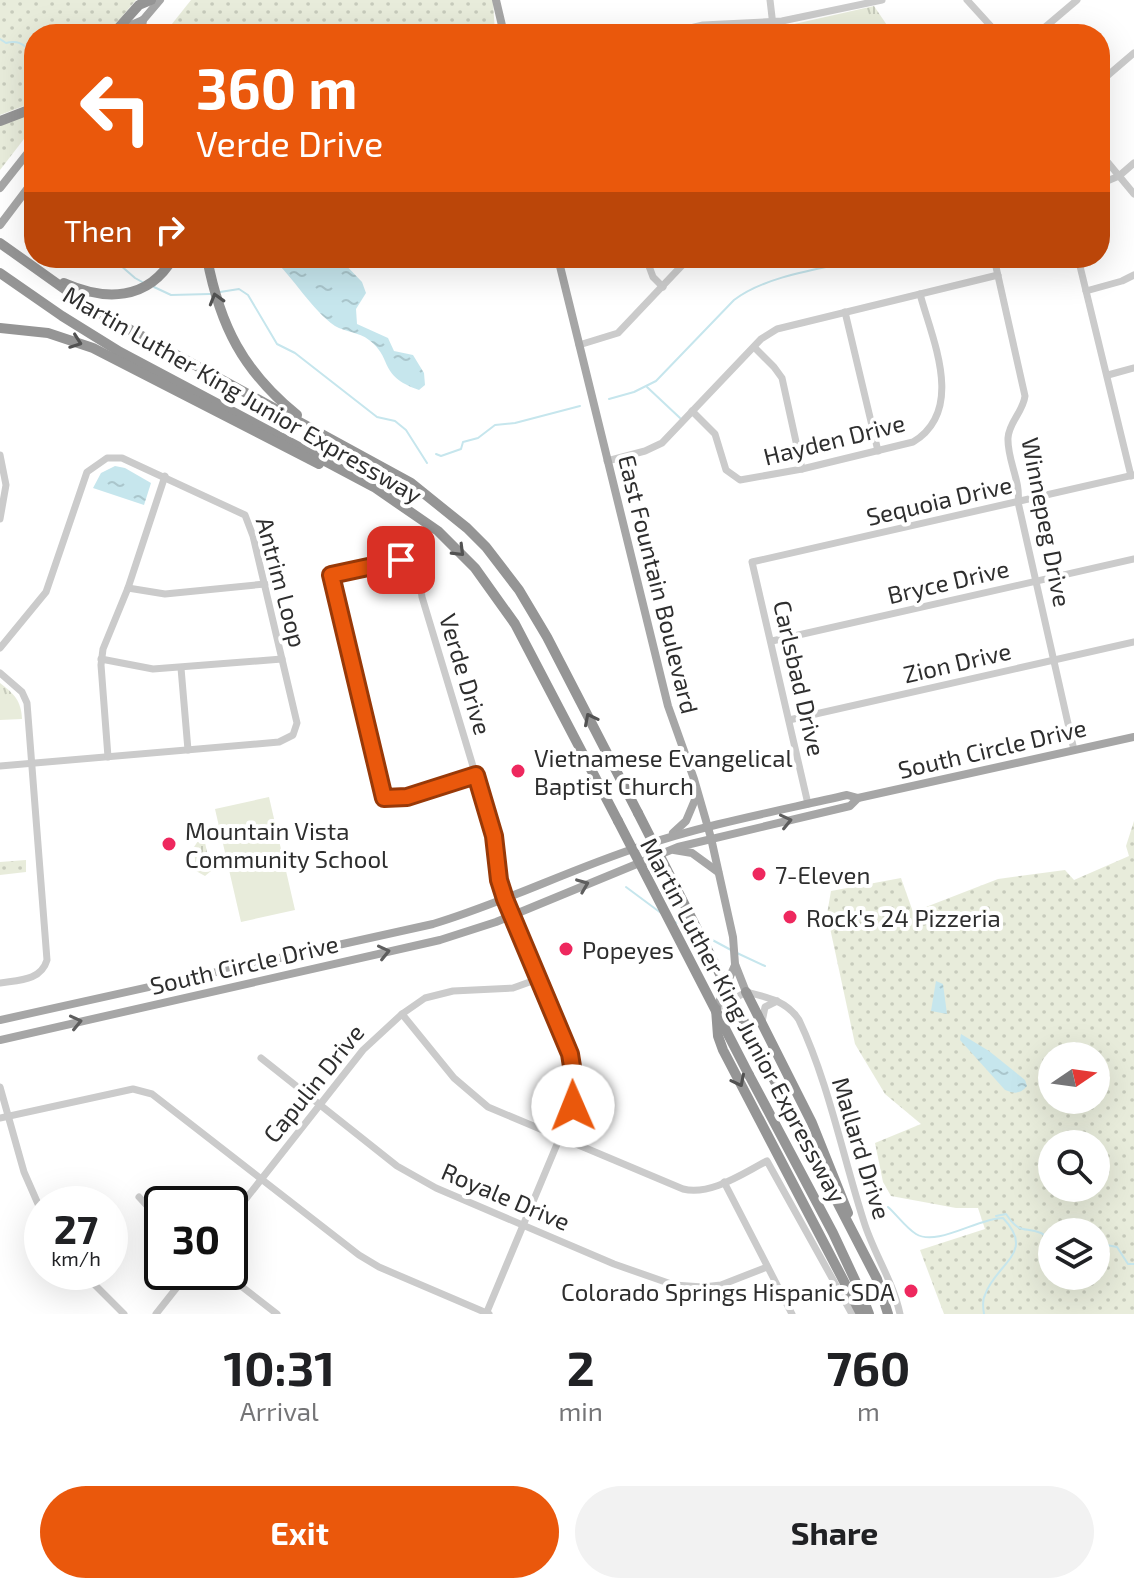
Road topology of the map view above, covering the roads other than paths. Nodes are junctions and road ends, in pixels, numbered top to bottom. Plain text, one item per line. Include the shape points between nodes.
1 (151, 0) edge
2 (160, 0) edge
3 (496, 0) edge
4 (770, 0) edge
5 (882, 0) edge
6 (967, 0) edge
7 (1077, 0) edge
8 (852, 4) edge
9 (143, 20) junction
10 (773, 22) junction
11 (122, 24) edge
12 (134, 24) edge
13 (142, 24) edge
14 (502, 24) edge
15 (726, 24) edge
16 (989, 24) edge
17 (1049, 24) edge
18 (1134, 53) edge
19 (1110, 73) edge
20 (24, 112) edge
21 (0, 121) edge
22 (24, 158) edge
23 (1134, 163) edge
24 (1110, 165) edge
25 (1119, 176) junction
26 (1110, 180) edge
27 (0, 188) edge
28 (24, 193) edge
29 (1134, 194) edge
30 (0, 225) edge
31 (0, 243) edge
32 (24, 261) edge
33 (33, 268) edge
34 (166, 268) edge
35 (210, 268) edge
36 (560, 268) edge
37 (650, 268) edge
38 (680, 268) edge
39 (996, 268) edge
40 (1080, 268) edge
41 (0, 273) edge
42 (40, 273) junction
43 (998, 275) junction
44 (1134, 275) edge
45 (663, 287) junction
46 (1086, 291) junction
47 (920, 294) junction
48 (845, 312) junction
49 (0, 328) edge
50 (579, 345) junction
51 (754, 347) junction
52 (1134, 368) edge
53 (1108, 375) junction
54 (692, 411) junction
55 (1021, 411) junction
56 (1031, 417) dead end
57 (314, 429) junction
58 (927, 432) junction
59 (934, 438) dead end
60 (878, 451) junction
61 (1, 461) edge
62 (607, 461) junction
63 (802, 469) junction
64 (165, 476) junction
65 (1132, 476) edge
66 (733, 477) junction
67 (728, 485) dead end
68 (374, 487) junction
69 (1018, 502) junction
70 (0, 519) edge
71 (1134, 559) edge
72 (752, 562) joint
73 (1036, 581) junction
74 (265, 584) junction
75 (128, 588) junction
76 (772, 641) junction
77 (1134, 642) edge
78 (0, 648) edge
79 (101, 659) junction
80 (282, 659) junction
81 (1054, 660) junction
82 (181, 668) junction
83 (0, 673) edge
84 (789, 720) junction
85 (1134, 737) edge
86 (188, 750) junction
87 (1074, 750) junction
88 (108, 757) junction
89 (32, 763) junction
90 (0, 766) edge
91 (476, 775) junction
92 (698, 794) junction
93 (858, 798) junction
94 (808, 804) junction
95 (707, 827) junction
96 (665, 838) junction
97 (711, 838) junction
98 (670, 850) junction
99 (718, 872) junction
100 (505, 899) junction
101 (512, 915) junction
102 (733, 968) junction
103 (538, 979) junction
104 (0, 983) edge
105 (740, 995) junction
106 (777, 1001) junction
107 (716, 1009) junction
108 (402, 1014) junction
109 (0, 1020) edge
110 (762, 1022) junction
111 (0, 1040) edge
112 (261, 1058) dead end
113 (0, 1087) edge
114 (320, 1104) junction
115 (4, 1117) edge
116 (560, 1137) junction
117 (260, 1180) junction
118 (724, 1182) junction
119 (30, 1186) edge
120 (248, 1196) edge
121 (139, 1197) dead end
122 (144, 1202) edge
123 (523, 1225) junction
124 (859, 1245) junction
125 (767, 1267) junction
126 (100, 1290) edge
127 (175, 1290) edge
128 (246, 1290) edge
129 (124, 1314) edge
130 (156, 1314) edge
131 (277, 1314) edge
132 (487, 1314) edge
133 (792, 1314) edge
134 (852, 1314) edge
135 (861, 1314) edge
136 (869, 1314) edge
137 (888, 1314) edge
138 (900, 1314) edge

1 - 11 highway
2 - 9 main road
3 - 14 main road
4 - 10 street
5 - 8 street
6 - 16 street
7 - 17 street
8 - 10 street
9 - 12 main road
9 - 13 main road
10 - 15 street
18 - 19 street
20 - 21 highway
22 - 27 main road
23 - 25 street
24 - 25 street
25 - 26 street
25 - 29 street
28 - 30 main road
31 - 32 highway, Martin Luther King Junior Expressway
33 - 42 highway, Martin Luther King Junior Expressway
34 - 42 highway via 144,287 119,295 86,292
57 -> 35 highway via 255,375 230,336
36 - 50 main road, East Fountain Boulevard
37 - 45 street
38 - 45 street
39 - 43 street, Winnepeg Drive
40 - 46 street
41 - 68 highway, Martin Luther King Junior Expressway via 120,352
42 - 57 highway, Martin Luther King Junior Expressway via 130,330
43 - 47 street
43 - 55 street, Winnepeg Drive via 1024,386
44 - 46 street
45 - 50 street via 618,333
46 - 53 street
47 - 48 street
47 - 58 street, Hayden Drive via 942,387 940,408
48 - 51 street via 777,329
48 - 60 street
49 -> 68 highway via 48,333 93,348 334,472
50 - 62 main road, East Fountain Boulevard
51 - 54 street
51 - 63 street via 782,378
52 - 53 street
53 - 65 street
54 - 62 street via 662,443
54 - 66 street, Hayden Drive via 715,434
55 - 56 street
55 - 69 street, Winnepeg Drive via 1008,440
124 -> 57 highway, Martin Luther King Junior Expressway, bridge via 538,621 492,554 457,519 411,483
58 - 59 street
58 - 60 street, Hayden Drive
60 - 63 street, Hayden Drive
61 - 70 street via 6,494
62 - 92 main road, East Fountain Boulevard via 668,706
63 - 66 street, Hayden Drive via 754,480
64 - 74 street, Antrim Loop via 245,515
64 - 75 street
64 - 78 street, Antrim Loop via 122,458 93,466 83,481 46,592
65 - 69 street, Sequoia Drive
66 - 67 street
68 -> 136 highway, Martin Luther King Junior Expressway, bridge via 450,542 501,602 833,1233
69 - 72 street, Sequoia Drive
69 - 73 street, Winnepeg Drive
71 - 73 street, Bryce Drive
72 - 76 street, Carlsbad Drive
73 - 76 street, Bryce Drive
73 - 81 street, Winnepeg Drive
74 - 75 street via 165,594
74 - 80 street, Antrim Loop
75 - 79 street
76 - 84 street, Carlsbad Drive
77 - 81 street, Zion Drive
79 - 82 street via 153,669
79 - 88 street
80 - 82 street
80 - 86 street, Antrim Loop via 296,717 293,735 279,742
81 - 84 street, Zion Drive
81 - 87 street, Winnepeg Drive
82 - 86 street
83 - 89 street via 25,698
84 - 94 street, Carlsbad Drive
85 - 87 main road, South Circle Drive
86 - 88 street, Antrim Loop
87 - 93 main road, South Circle Drive
88 - 89 street, Antrim Loop
89 - 90 street, Antrim Loop
89 - 104 street via 47,960 37,976
91 - 91 street, Verde Drive via 422,597 418,567 401,560 331,575 384,798 407,797
91 - 100 street, Verde Drive
92 - 95 main road, East Fountain Boulevard
92 - 96 main road via 686,821
93 - 94 main road, South Circle Drive via 847,795
97 -> 93 main road, South Circle Drive via 850,806
94 - 95 main road, South Circle Drive
95 - 96 main road, South Circle Drive
95 - 97 main road, East Fountain Boulevard
96 - 100 main road, South Circle Drive
97 - 98 main road, South Circle Drive
97 - 99 main road, East Fountain Boulevard
98 - 99 main road via 692,853
101 -> 98 main road, South Circle Drive
99 - 102 main road, East Fountain Boulevard via 733,937
100 - 101 street, Verde Drive
100 - 109 main road, South Circle Drive via 433,924
101 - 103 street, Verde Drive
111 -> 101 main road, South Circle Drive via 440,940
102 - 105 main road, East Fountain Boulevard
102 - 107 main road, East Fountain Boulevard
103 - 108 street, Capulin Drive via 513,988 425,998
103 - 116 street, Verde Drive via 570,1054 574,1079 573,1106
105 - 106 street
105 - 107 street
105 - 110 highway
106 - 110 street via 765,1007
106 - 138 street, Mallard Drive via 802,1027 868,1234
107 -> 135 highway via 723,1050
108 - 114 street, Capulin Drive via 363,1050
108 - 116 street via 475,1099
110 - 124 highway via 812,1123
112 - 114 street, Royale Drive
113 - 115 street
114 - 117 street, Capulin Drive
114 - 123 street, Royale Drive via 409,1174
115 - 117 street via 143,1090
115 - 119 street
116 - 118 street via 692,1191
116 - 123 street, Verde Drive
117 - 120 street, Capulin Drive
117 - 132 street via 379,1267
118 - 125 street
118 - 134 street via 767,1161
121 - 122 street
123 - 125 street, Royale Drive via 674,1285 721,1285
123 - 132 street, Verde Drive
124 - 137 highway
125 - 133 street
126 - 129 street
127 - 130 street
128 - 131 street

